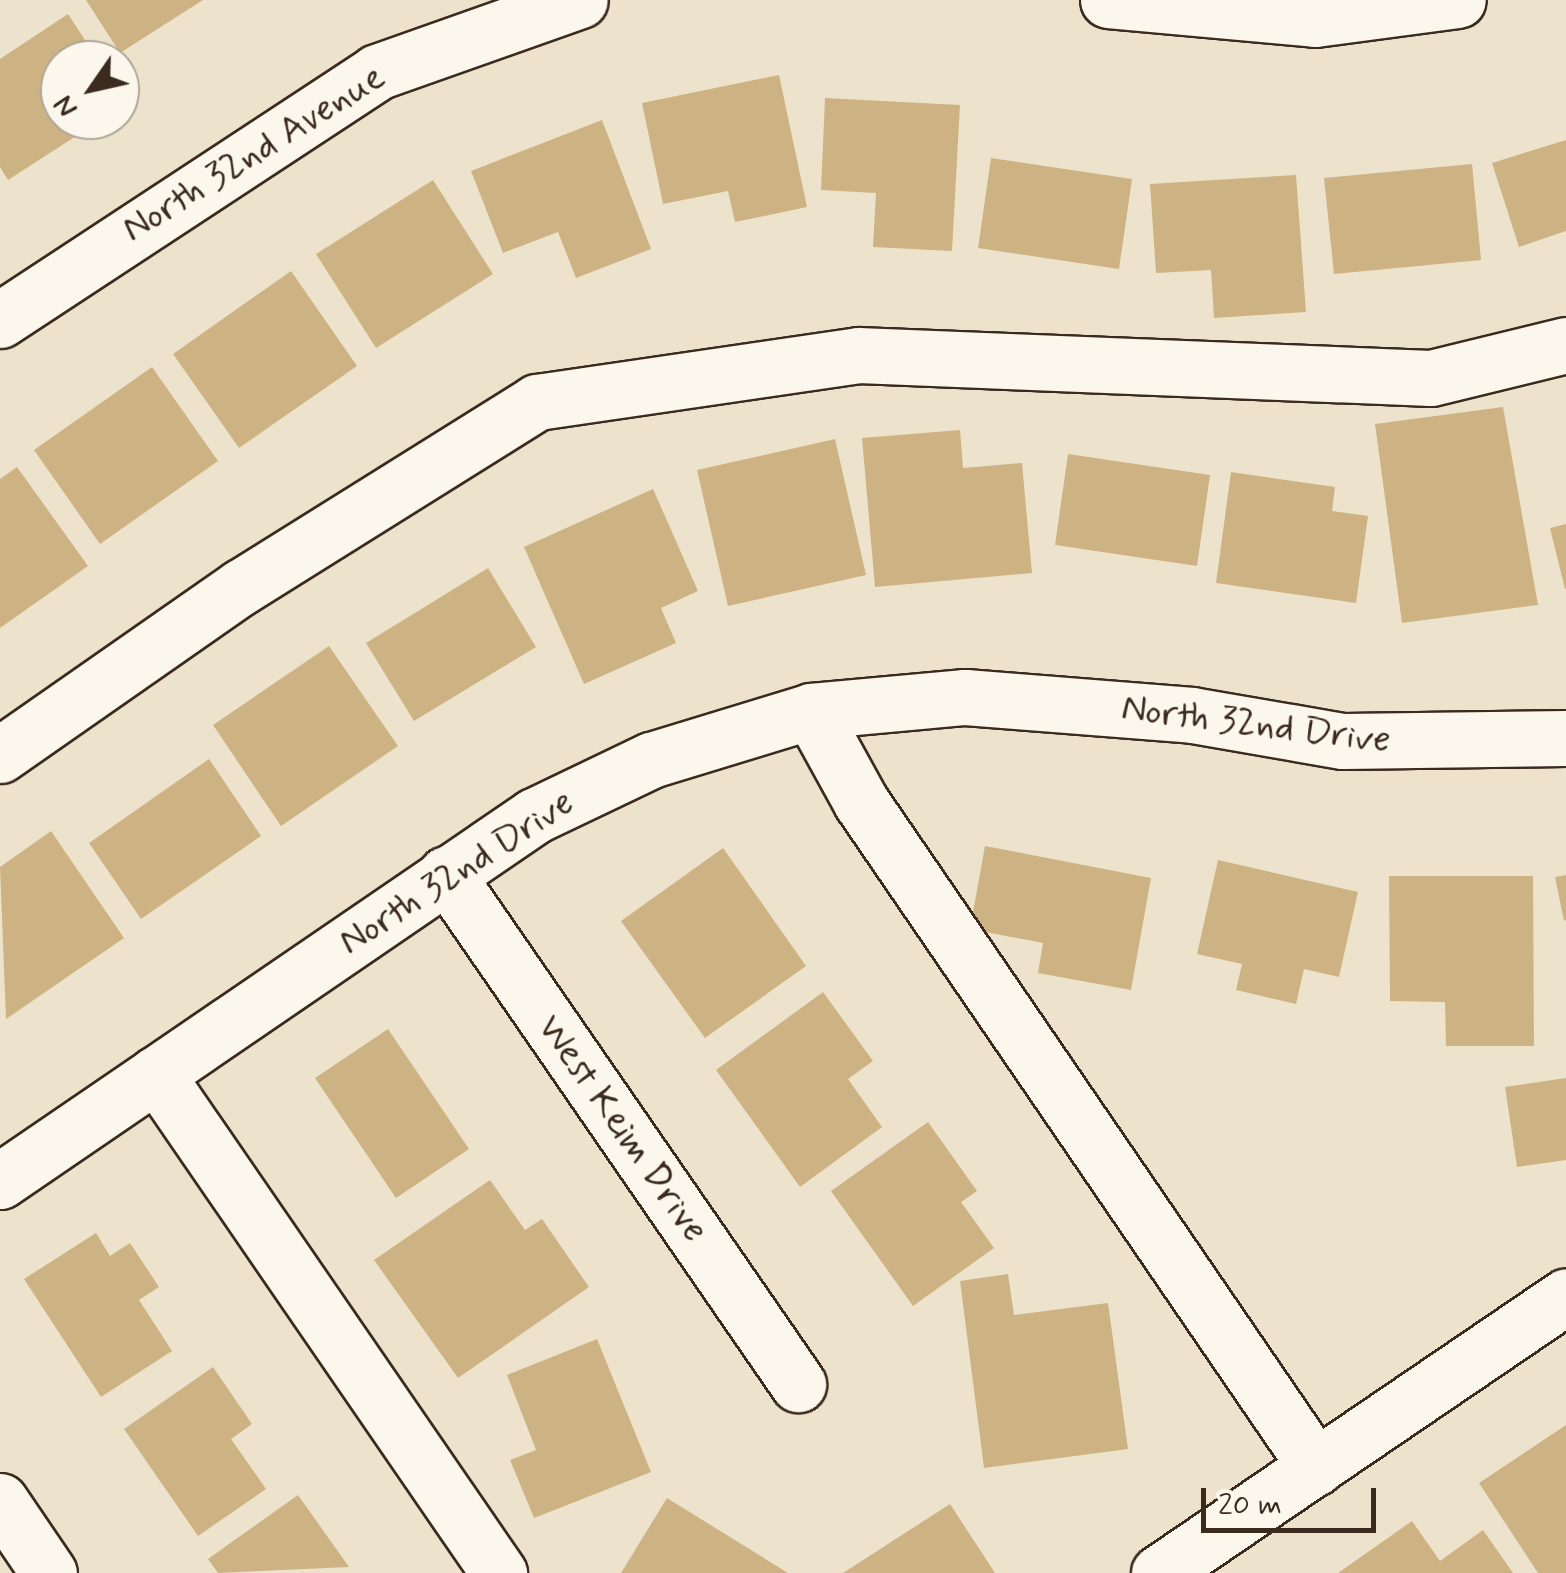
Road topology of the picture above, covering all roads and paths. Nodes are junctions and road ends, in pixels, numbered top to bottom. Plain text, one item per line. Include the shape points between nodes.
1 (580, 0) edge
2 (1108, 0) edge
3 (1458, 0) edge
4 (0, 320) edge
5 (1566, 345) edge
6 (811, 712) junction
7 (1566, 738) edge
8 (0, 756) edge
9 (446, 874) junction
10 (156, 1074) junction
11 (0, 1181) edge
12 (1566, 1296) edge
13 (798, 1384) dead end
14 (1316, 1466) junction
15 (0, 1501) edge
16 (49, 1573) edge
17 (499, 1573) edge
18 (1159, 1573) edge

1 - 4 street, North 32nd Avenue via 377,72
2 - 3 street via 1315,19
5 - 8 street via 1431,378 858,356 537,402 241,587
6 - 7 street, North 32nd Drive via 965,698 1192,715 1342,740
6 - 9 street, North 32nd Drive via 651,760 534,816
6 - 14 street via 862,802
9 - 10 street, North 32nd Drive
9 - 13 street, West Keim Drive
10 - 11 street, North 32nd Drive
10 - 17 street
12 - 14 street
14 - 18 street
15 - 16 street

